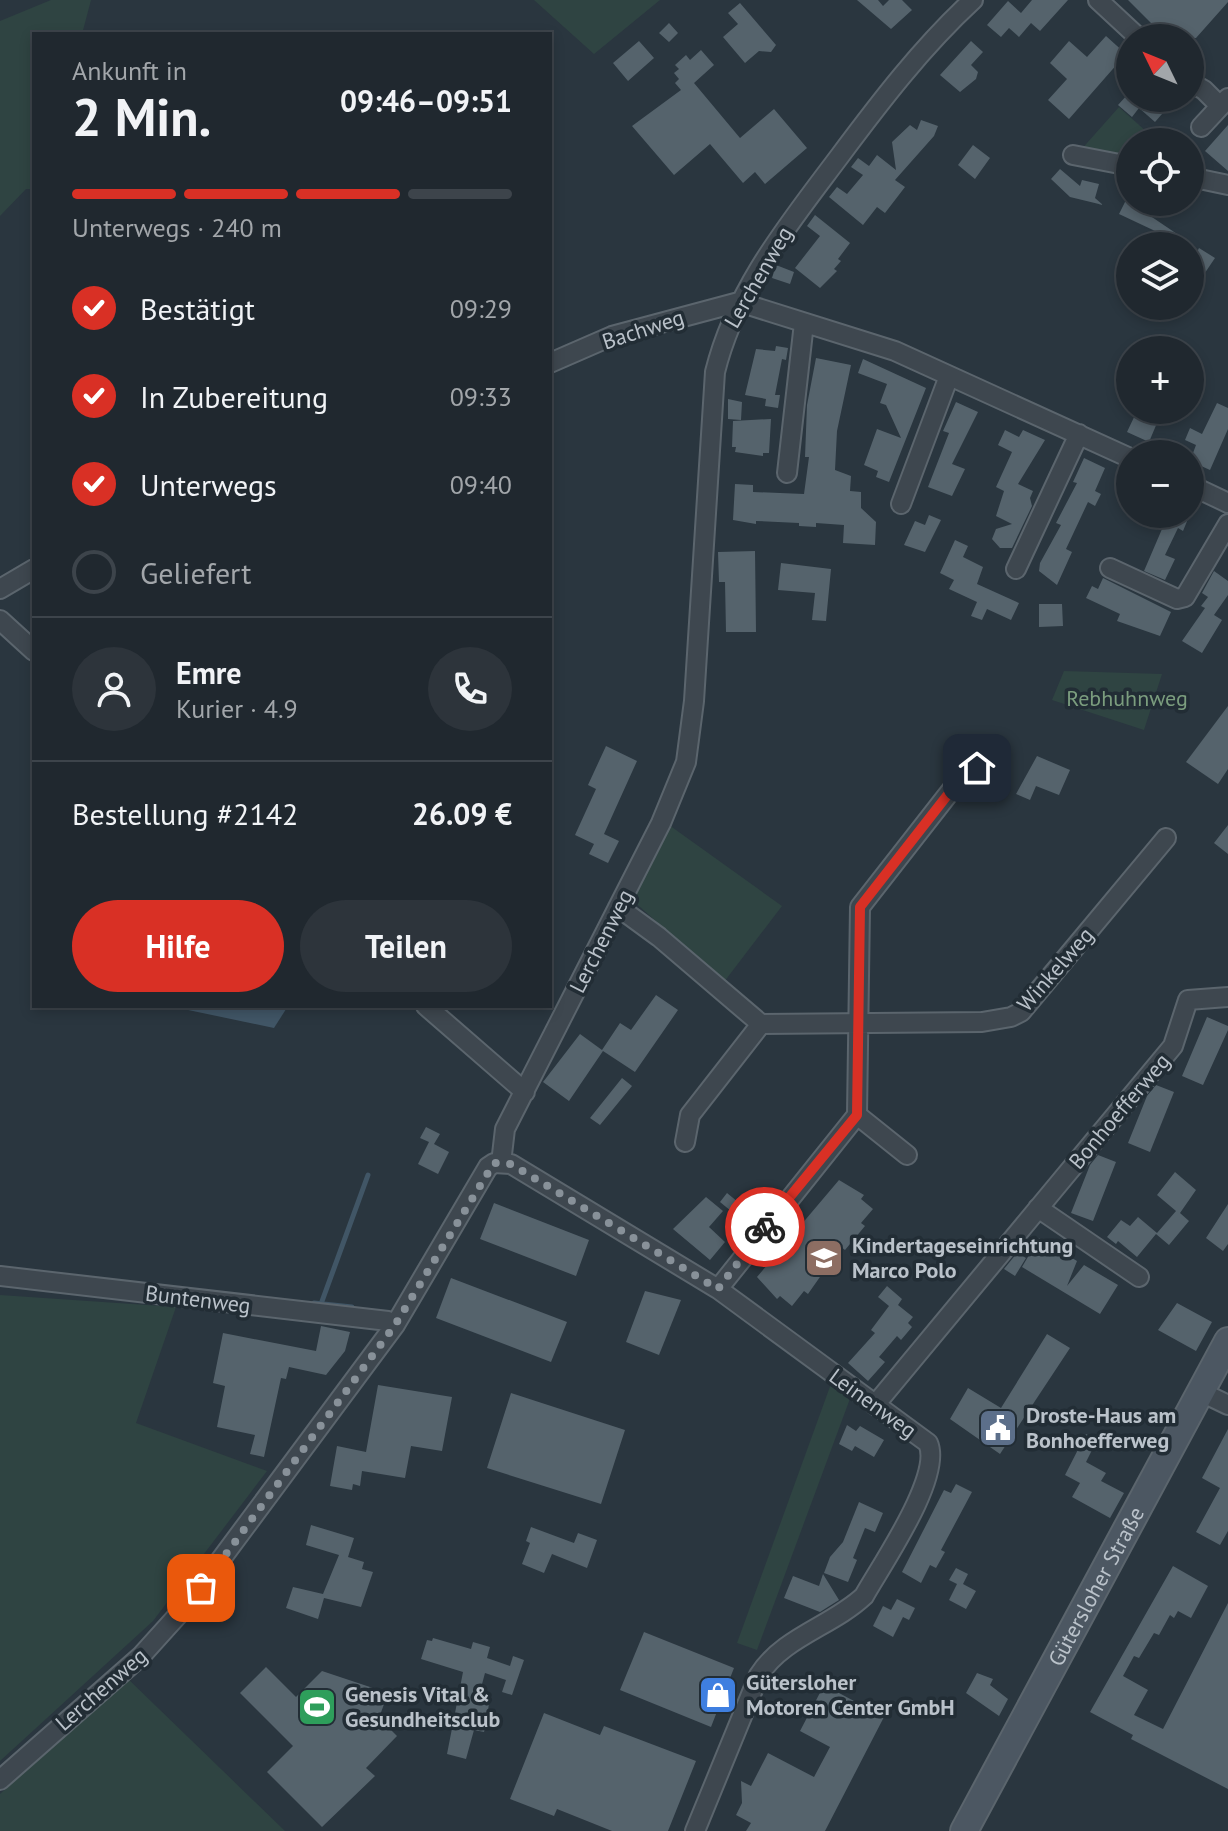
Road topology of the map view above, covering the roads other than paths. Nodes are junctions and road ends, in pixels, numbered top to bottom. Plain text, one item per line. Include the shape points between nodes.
1 (1098, 0) edge
2 (961, 4) edge
3 (1124, 24) edge
4 (1204, 90) edge
5 (1224, 102) edge
6 (1201, 127) dead end
7 (1073, 155) dead end
8 (1116, 163) edge
9 (1204, 180) edge
10 (1228, 185) edge
11 (739, 302) junction
12 (804, 323) junction
13 (552, 362) edge
14 (949, 376) junction
15 (1079, 434) junction
16 (1116, 451) edge
17 (787, 473) dead end
18 (1204, 492) edge
19 (1228, 503) edge
20 (901, 504) dead end
21 (1228, 524) edge
22 (1110, 568) dead end
23 (1016, 569) dead end
24 (32, 570) edge
25 (0, 589) edge
26 (0, 620) edge
27 (32, 649) edge
28 (994, 756) dead end
29 (1166, 838) dead end
30 (618, 907) junction
31 (1228, 997) edge
32 (428, 1008) edge
33 (858, 1022) junction
34 (761, 1024) junction
35 (525, 1092) junction
36 (857, 1115) junction
37 (685, 1142) dead end
38 (907, 1155) dead end
39 (501, 1163) junction
40 (1038, 1208) junction
41 (0, 1276) edge
42 (1139, 1277) dead end
43 (718, 1289) junction
44 (395, 1325) junction
45 (1228, 1341) edge
46 (1213, 1383) edge
47 (875, 1405) junction
48 (1228, 1405) edge
49 (0, 1780) edge
50 (695, 1831) edge
51 (964, 1831) edge

1 - 3 street
2 - 11 street, Lerchenweg via 771,247
4 - 5 street
5 - 6 street
7 - 8 street
9 - 10 street
11 - 12 street
11 - 13 street, Bachweg via 612,336
11 - 30 street, Lerchenweg via 715,372 686,762
12 - 14 street via 895,351
12 - 17 street
14 - 15 street
14 - 20 street
15 - 16 street
15 - 23 street
18 - 19 street
21 - 22 street via 1185,597 1177,599
24 - 25 street
26 - 27 street
28 - 33 street via 960,779 860,907
29 - 33 street, Winkelweg via 1021,1012 982,1022
30 - 34 street
30 - 35 street, Lerchenweg
31 - 40 street, Bonhoefferweg via 1188,1000 1173,1046
32 - 35 street
33 - 34 street, Winkelweg
33 - 36 street
34 - 37 street via 690,1115
35 - 39 street, Lerchenweg via 505,1129
36 - 38 street
36 - 43 street
39 - 43 street, Leinenweg via 511,1164
39 - 44 street, Lerchenweg via 488,1167
40 - 42 street
40 - 47 street, Bonhoefferweg
41 - 44 street, Buntenweg
43 - 47 street, Leinenweg
44 - 49 street, Lerchenweg via 187,1605 141,1656
45 - 46 main road, Gütersloher Straße
46 - 48 street
46 - 51 main road, Gütersloher Straße
47 - 50 street, Leinenweg via 928,1443 933,1454 929,1477 864,1596 771,1656

